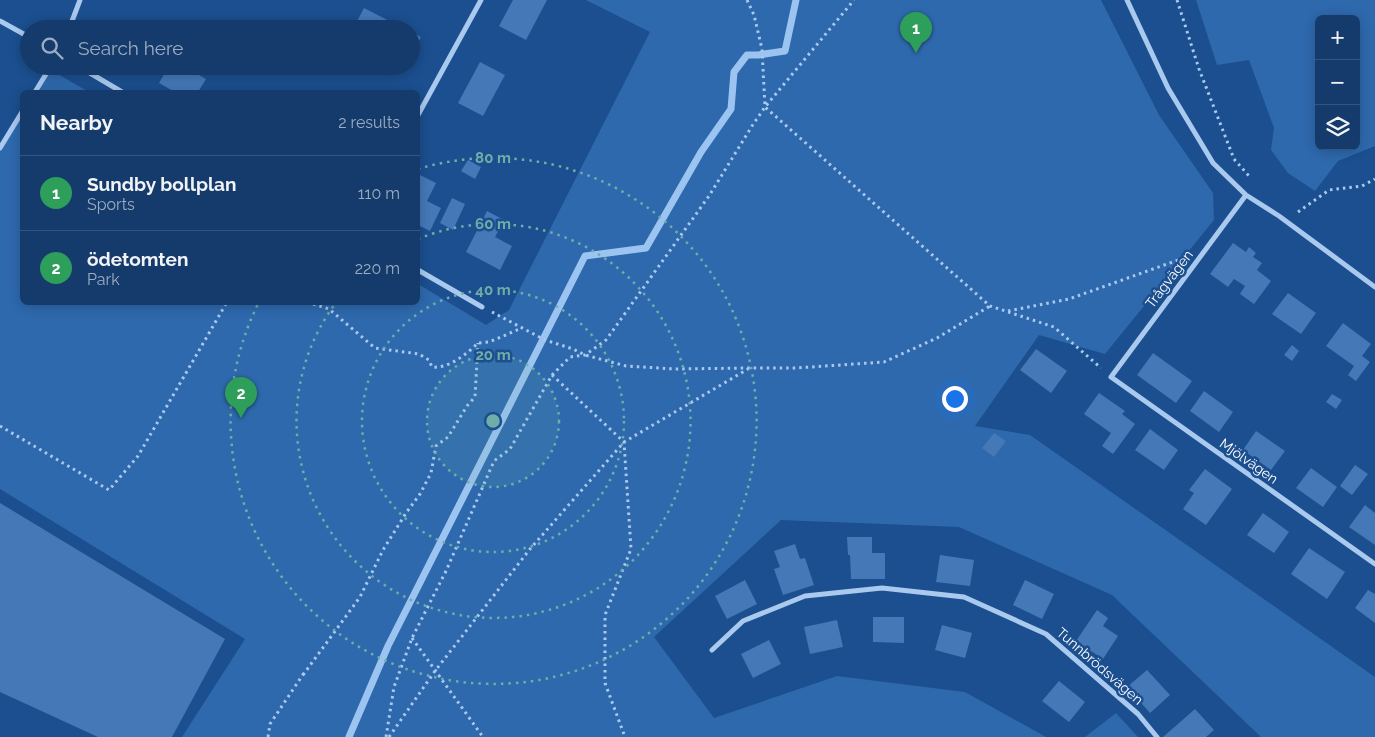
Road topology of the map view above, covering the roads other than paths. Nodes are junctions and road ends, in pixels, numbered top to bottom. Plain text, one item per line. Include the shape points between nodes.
1 (80, 0) edge
2 (481, 0) edge
3 (1127, 0) edge
4 (72, 20) edge
5 (0, 21) edge
6 (20, 32) edge
7 (45, 75) edge
8 (93, 75) edge
9 (36, 90) edge
10 (119, 90) edge
11 (420, 111) edge
12 (20, 115) edge
13 (0, 148) edge
14 (1246, 194) junction
15 (420, 271) edge
16 (1375, 287) edge
17 (482, 307) road end
18 (1110, 377) joint
19 (1375, 564) edge
20 (712, 650) dead end
21 (1157, 737) edge

1 - 4 street
2 - 11 street
3 - 14 street via 1168,88 1213,163
5 - 6 street
7 - 9 street
8 - 10 street
12 - 13 street
14 - 16 street
14 - 18 street, Trågvägen
15 - 17 street
18 - 19 street, Mjölvägen
20 - 21 street, Tunnbrödsvägen via 743,622 805,596 882,588 964,597 1046,634 1138,714

